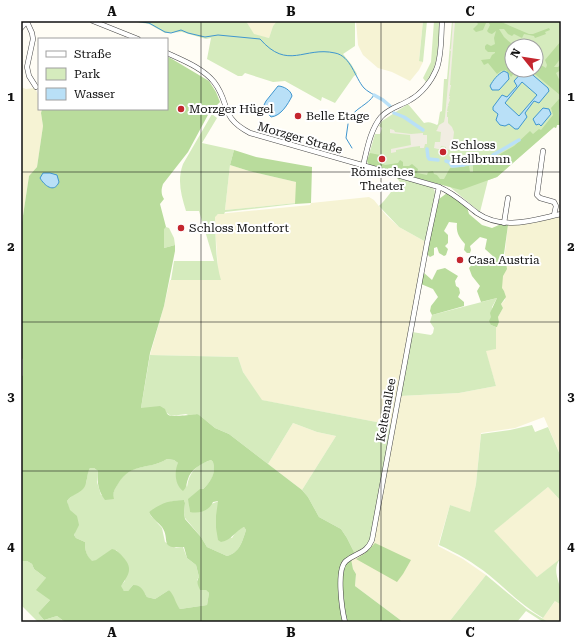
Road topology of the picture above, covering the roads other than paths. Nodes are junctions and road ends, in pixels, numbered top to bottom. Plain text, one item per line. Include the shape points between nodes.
1 (93, 21) edge
2 (442, 21) edge
3 (27, 22) edge
4 (21, 28) edge
5 (136, 38) edge
6 (168, 54) edge
7 (36, 87) dead end
8 (543, 151) dead end
9 (363, 166) junction
10 (439, 187) junction
11 (508, 198) dead end
12 (561, 214) edge
13 (554, 215) junction
14 (504, 223) junction
15 (345, 622) edge

1 - 5 street
2 - 9 street via 439,63 434,74 410,101 388,111 380,118 372,132
3 - 4 street
3 - 7 street via 33,39 27,67
6 - 9 street, Morzger Straße via 212,79 220,91 230,118 243,130 256,136
8 - 13 street via 537,195 554,202
9 - 10 street, Morzger Straße
10 - 14 street, Morzger Straße via 484,217
10 - 15 street, Keltenallee via 372,540 365,551 345,561 342,566 341,599
11 - 14 street
12 - 13 street, Morzger Straße
13 - 14 street, Morzger Straße via 518,223

